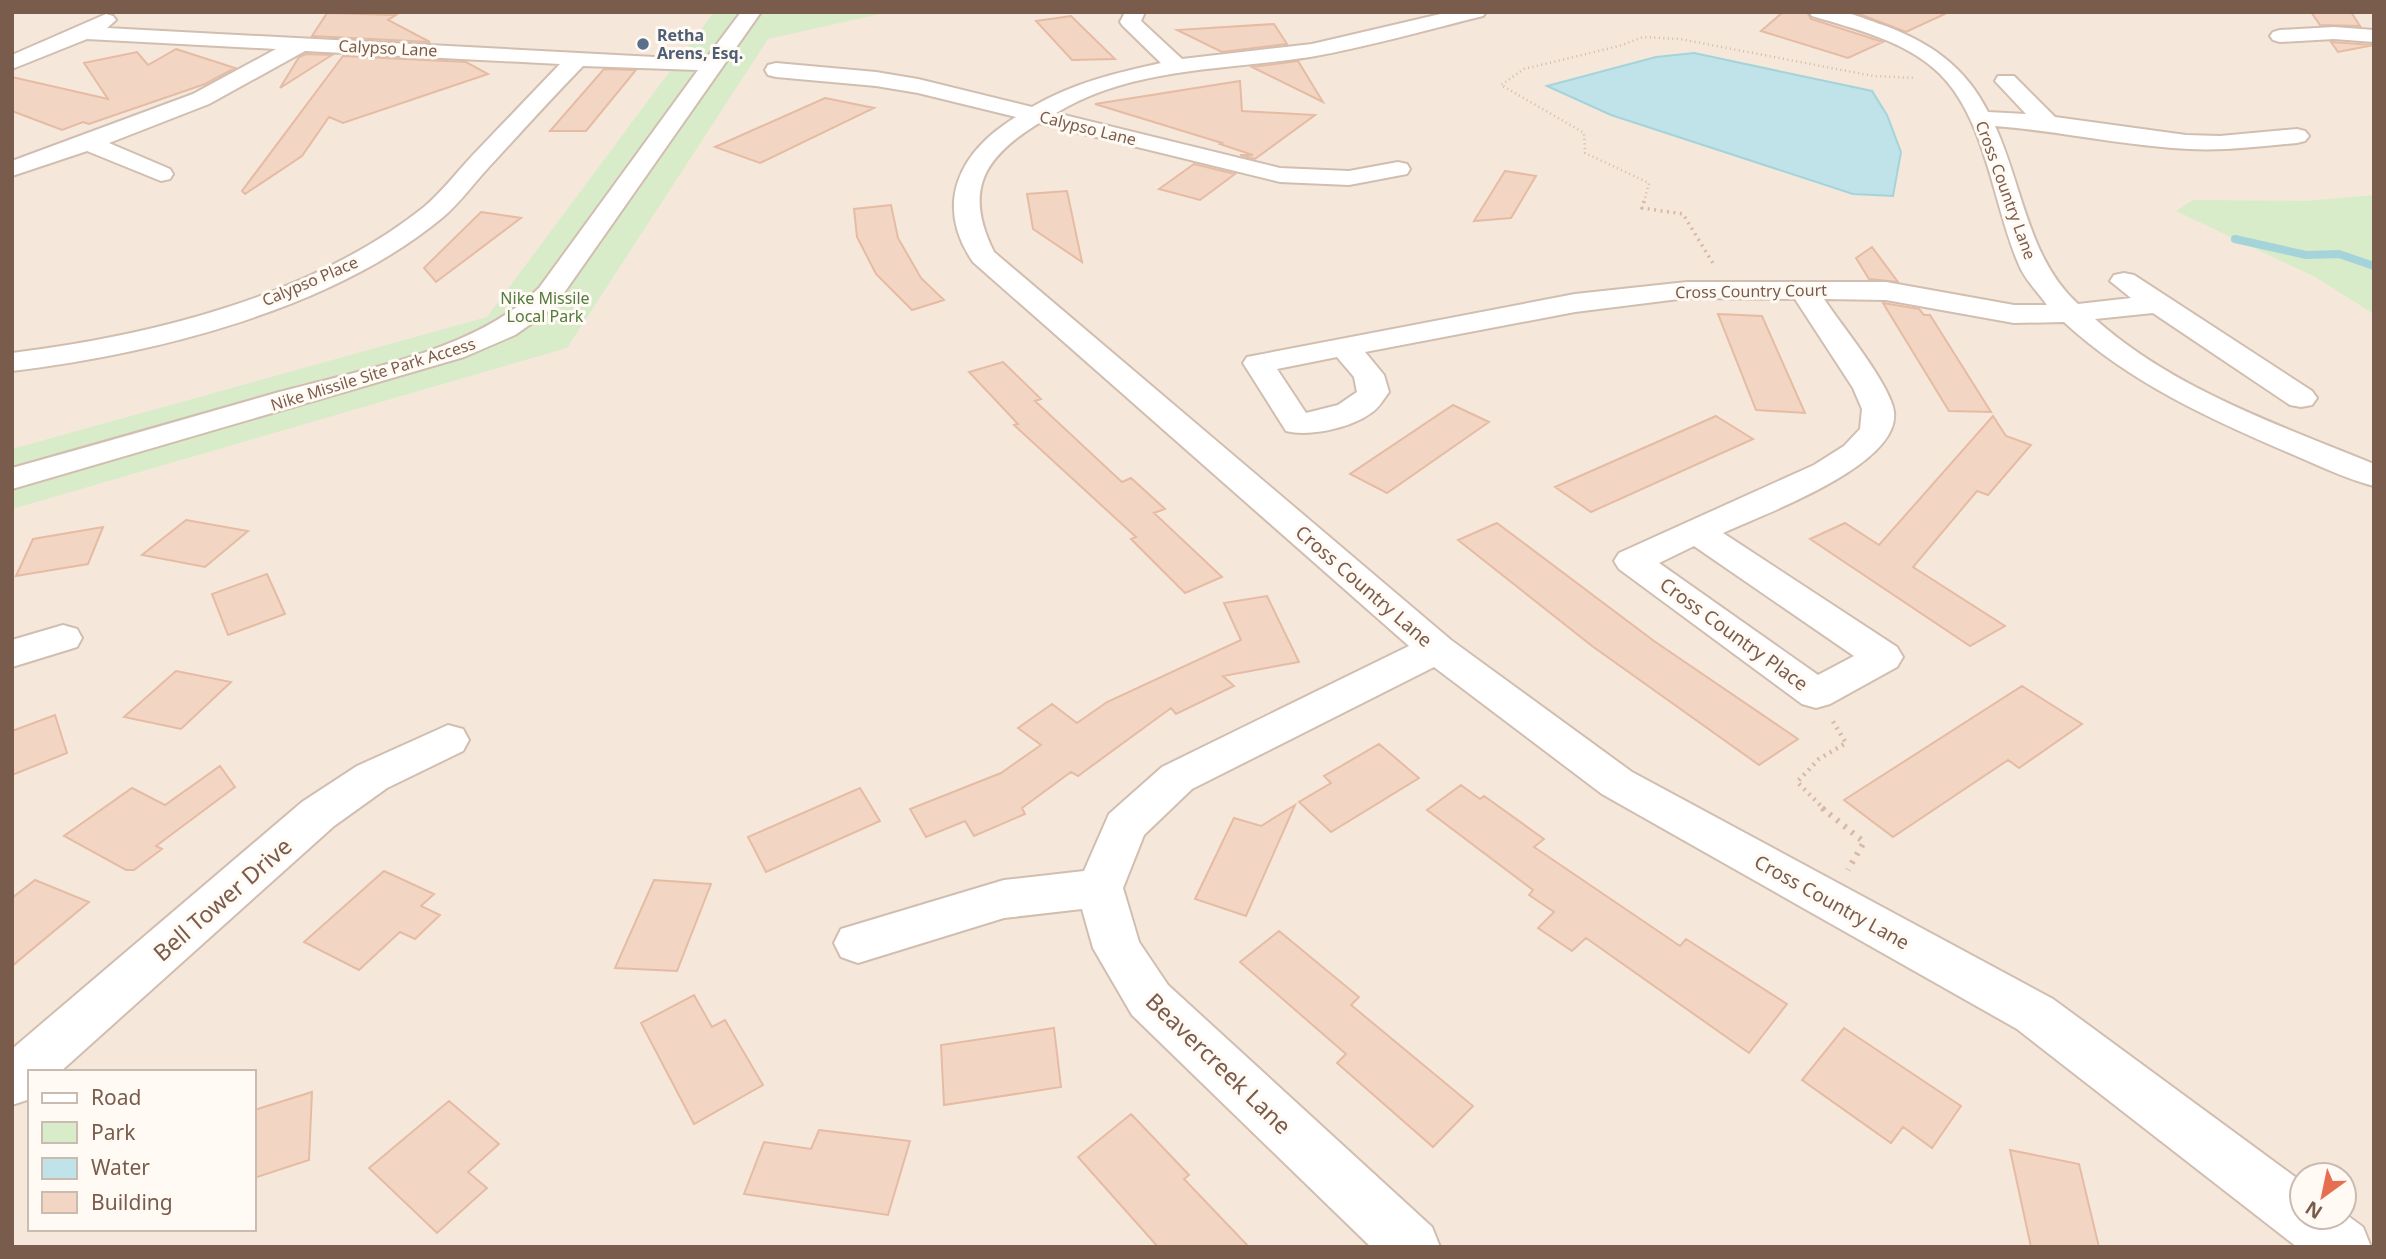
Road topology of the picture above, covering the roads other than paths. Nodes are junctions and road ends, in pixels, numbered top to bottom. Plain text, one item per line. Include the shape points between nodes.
1 (117, 12) edge
2 (751, 12) edge
3 (1135, 12) edge
4 (1819, 12) edge
5 (1453, 14) edge
6 (83, 33) junction
7 (2280, 36) dead end
8 (2374, 36) edge
9 (304, 43) junction
10 (577, 59) junction
11 (12, 63) edge
12 (692, 65) dead end
13 (1177, 66) junction
14 (776, 70) dead end
15 (2006, 81) dead end
16 (1037, 115) junction
17 (1980, 118) junction
18 (2048, 123) junction
19 (2297, 136) dead end
20 (88, 143) junction
21 (12, 169) edge
22 (1398, 169) dead end
23 (161, 174) dead end
24 (2124, 281) dead end
25 (1803, 289) junction
26 (2159, 304) junction
27 (2072, 313) junction
28 (1345, 347) dead end
29 (12, 362) edge
30 (2301, 398) dead end
31 (2374, 476) edge
32 (12, 479) edge
33 (1695, 530) junction
34 (63, 638) dead end
35 (1437, 649) junction
36 (12, 654) edge
37 (448, 740) dead end
38 (1100, 888) junction
39 (858, 943) dead end
40 (12, 1082) edge
41 (2323, 1233) edge
42 (1412, 1247) edge

1 - 6 street
2 - 32 street, Nike Missile Site Park Access via 549,294 515,325 417,363
3 - 13 street via 1130,22
4 - 17 street, Cross Country Lane via 1912,46 1946,68 1967,91
5 - 13 street, Cross Country Lane via 1312,50
6 - 9 street, Calypso Lane
6 - 11 street
7 - 8 street
9 - 10 street, Calypso Lane
9 - 20 street via 201,99
10 - 12 street, Calypso Lane
10 - 29 street, Calypso Place via 432,213 360,260 220,317 138,340
13 - 16 street, Cross Country Lane via 1103,83 1064,98
14 - 16 street, Calypso Lane via 876,79
15 - 18 street
16 - 22 street, Calypso Lane via 1280,175 1349,178
16 - 35 street, Cross Country Lane via 1006,133 984,155 966,188 969,228 983,256
17 - 18 street
17 - 27 street, Cross Country Lane via 2034,268
18 - 19 street via 2186,142
20 - 21 street
20 - 23 street
24 - 26 street
25 - 27 street, Cross Country Court via 1886,291 2014,314
25 - 28 street, Cross Country Court via 1687,290 1575,303
25 - 33 street, Cross Country Place via 1869,388 1878,409 1877,431 1856,453 1826,472
26 - 27 street, Cross Country Court
26 - 30 street
27 - 31 street, Cross Country Lane via 2102,339 2180,390
33 - 33 street, Cross Country Place via 1632,561 1816,694 1883,657
34 - 36 street
35 - 38 street via 1177,778 1125,826
35 - 41 street, Cross Country Lane via 1617,783 2035,1014
37 - 40 street, Bell Tower Drive via 372,777 318,814
38 - 39 street via 1004,899
38 - 42 street, Beavercreek Lane via 1117,948 1150,1000

